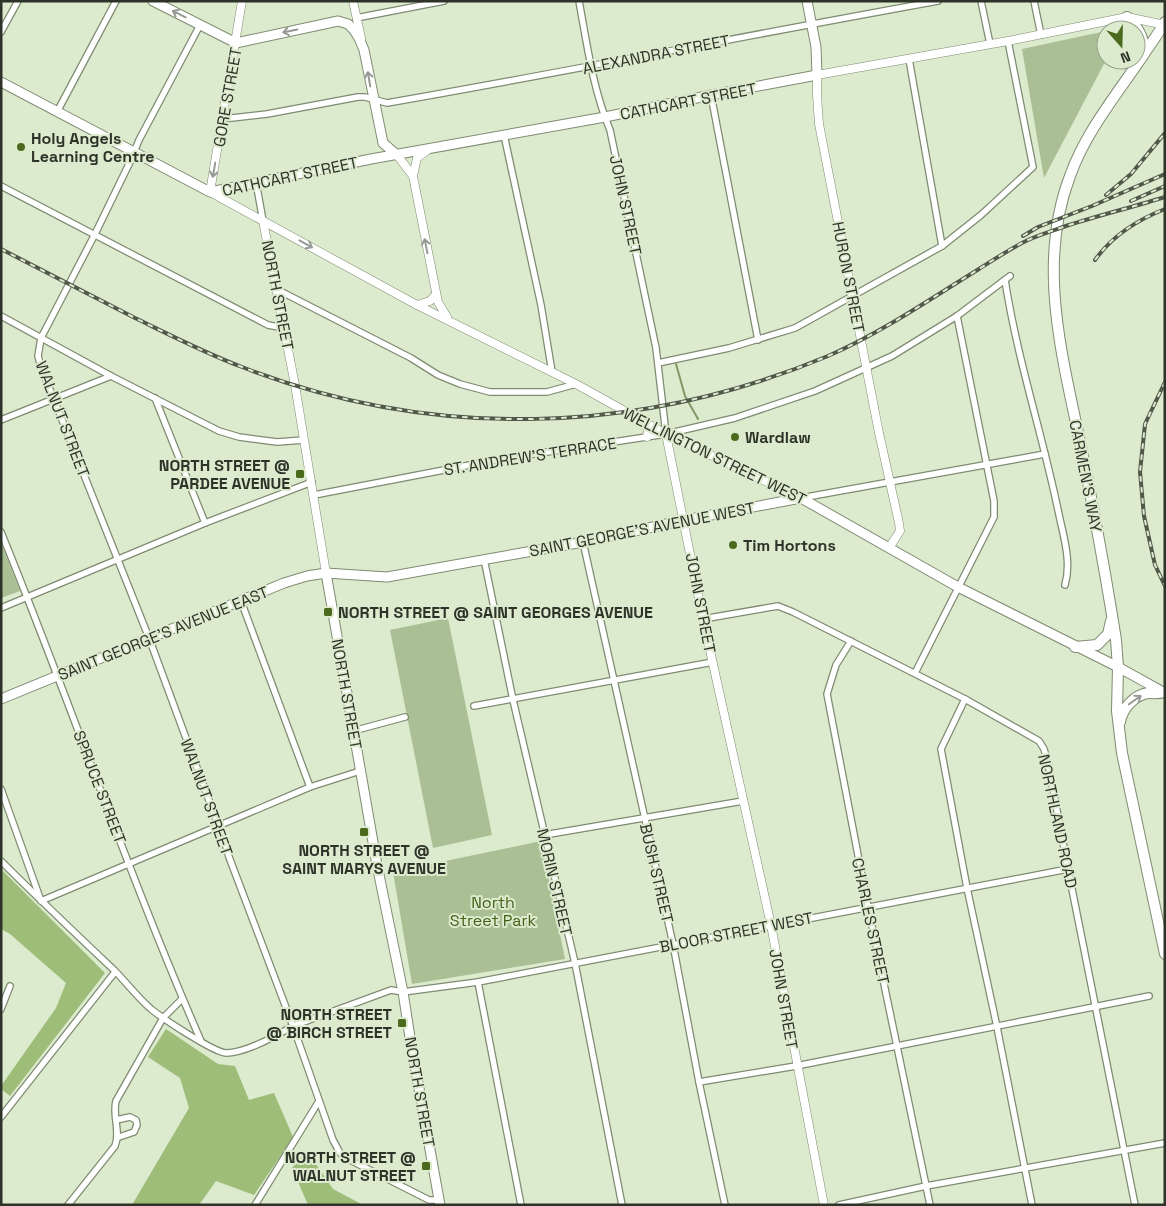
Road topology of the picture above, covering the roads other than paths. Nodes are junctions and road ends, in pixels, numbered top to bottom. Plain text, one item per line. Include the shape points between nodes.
1 (18, 1) edge
2 (116, 1) edge
3 (153, 1) edge
4 (242, 1) edge
5 (353, 1) edge
6 (444, 1) edge
7 (579, 1) edge
8 (807, 1) edge
9 (938, 1) edge
10 (981, 1) edge
11 (1034, 1) edge
12 (1127, 17) junction
13 (356, 18) junction
14 (1130, 20) edge
15 (338, 21) junction
16 (812, 24) junction
17 (1164, 24) edge
18 (200, 25) junction
19 (1, 32) edge
20 (1040, 35) junction
21 (1008, 41) junction
22 (236, 43) junction
23 (990, 44) junction
24 (364, 50) junction
25 (1146, 51) edge
26 (909, 59) junction
27 (592, 67) junction
28 (1133, 70) edge
29 (817, 76) junction
30 (1, 82) edge
31 (711, 95) junction
32 (373, 100) junction
33 (57, 112) junction
34 (605, 117) junction
35 (223, 120) junction
36 (504, 135) junction
37 (383, 142) junction
38 (428, 149) junction
39 (134, 152) junction
40 (397, 155) junction
41 (371, 159) junction
42 (413, 176) junction
43 (256, 182) junction
44 (1, 186) edge
45 (210, 192) junction
46 (263, 221) junction
47 (95, 234) junction
48 (942, 246) junction
49 (278, 290) junction
50 (436, 294) junction
51 (852, 298) junction
52 (417, 304) junction
53 (1, 316) edge
54 (957, 316) junction
55 (450, 320) junction
56 (284, 328) junction
57 (41, 338) junction
58 (758, 340) junction
59 (658, 364) junction
60 (866, 367) junction
61 (552, 372) junction
62 (111, 376) junction
63 (576, 384) junction
64 (54, 398) junction
65 (155, 398) junction
66 (1, 420) edge
67 (643, 421) junction
68 (666, 434) junction
69 (647, 437) junction
70 (304, 440) junction
71 (1045, 454) junction
72 (987, 464) junction
73 (312, 482) junction
74 (890, 482) junction
75 (314, 495) junction
76 (801, 498) junction
77 (685, 520) junction
78 (205, 523) junction
79 (1, 532) edge
80 (583, 542) junction
81 (889, 548) junction
82 (484, 559) junction
83 (118, 560) junction
84 (326, 573) junction
85 (1065, 585) dead end
86 (958, 587) junction
87 (28, 598) junction
88 (241, 601) junction
89 (1, 608) edge
90 (1112, 613) junction
91 (703, 619) junction
92 (149, 638) junction
93 (851, 641) junction
94 (1076, 647) junction
95 (713, 662) junction
96 (1118, 667) junction
97 (915, 673) junction
98 (59, 676) junction
99 (614, 681) junction
100 (1164, 692) edge
101 (966, 699) junction
102 (1, 700) edge
103 (513, 700) junction
104 (474, 706) dead end
105 (405, 717) dead end
106 (1119, 725) junction
107 (353, 731) junction
108 (360, 771) junction
109 (310, 788) junction
110 (1, 789) edge
111 (742, 801) junction
112 (645, 818) junction
113 (220, 826) junction
114 (544, 835) junction
115 (1, 861) edge
116 (130, 864) junction
117 (1068, 869) junction
118 (967, 888) junction
119 (41, 902) junction
120 (868, 907) junction
121 (770, 925) junction
122 (673, 944) junction
123 (1165, 954) edge
124 (575, 963) junction
125 (115, 972) junction
126 (478, 982) junction
127 (10, 986) dead end
128 (403, 992) junction
129 (1149, 996) dead end
130 (182, 999) junction
131 (1096, 1007) junction
132 (1, 1009) edge
133 (163, 1018) junction
134 (293, 1026) junction
135 (997, 1027) junction
136 (200, 1042) junction
137 (897, 1046) junction
138 (796, 1066) junction
139 (699, 1082) junction
140 (319, 1101) junction
141 (1, 1117) edge
142 (116, 1120) junction
143 (119, 1137) junction
144 (1165, 1143) edge
145 (1125, 1151) junction
146 (1025, 1168) junction
147 (926, 1186) junction
148 (439, 1203) edge
149 (68, 1205) edge
150 (255, 1205) edge
151 (521, 1205) edge
152 (622, 1205) edge
153 (725, 1205) edge
154 (824, 1205) edge
155 (839, 1205) edge
156 (930, 1205) edge
157 (1032, 1205) edge
158 (1135, 1205) edge

1 - 19 street
2 - 33 street
18 -> 3 main road
4 - 22 street, GORE STREET
5 - 13 street
6 - 13 street
7 - 27 street, JOHN STREET
8 - 16 main road, HURON STREET
9 - 16 street, ALEXANDRA STREET
10 - 23 street
11 - 20 street
12 - 14 highway
12 - 17 street, CATHCART STREET
12 - 20 street, CATHCART STREET
13 - 15 street
13 - 24 street
15 -> 22 main road
15 - 24 main road via 354,30
16 - 27 street, ALEXANDRA STREET
16 - 29 main road, HURON STREET
17 - 25 highway, CARMEN'S WAY
18 - 22 main road
18 - 39 street
20 - 21 street, CATHCART STREET
21 - 23 street, CATHCART STREET
21 - 48 street via 1033,167
22 - 35 street, GORE STREET
23 - 26 street, CATHCART STREET
32 -> 24 main road
26 - 29 street, CATHCART STREET
26 - 48 street
27 - 32 street, ALEXANDRA STREET via 388,104
27 - 34 street, JOHN STREET
28 - 90 highway, CARMEN'S WAY via 1090,134 1069,176 1057,220 1052,275 1061,350
29 - 31 main road, CATHCART STREET
29 - 51 street, HURON STREET via 819,124
30 - 33 main road
31 - 34 main road, CATHCART STREET
31 - 58 street
32 - 35 street, ALEXANDRA STREET via 358,97
32 - 37 main road
33 - 39 main road
34 - 36 main road, CATHCART STREET
34 - 59 street, JOHN STREET
35 -> 45 street, GORE STREET
36 - 38 main road, CATHCART STREET
36 - 61 street via 541,305
37 - 40 main road
37 - 41 main road via 380,152
38 - 40 main road, CATHCART STREET
38 - 42 street via 417,158
39 - 45 main road
39 - 47 street
40 - 41 main road, CATHCART STREET
40 - 42 street
41 - 43 main road, CATHCART STREET
50 -> 42 street
43 - 45 main road, CATHCART STREET
43 - 46 street, NORTH STREET
44 - 47 street
45 - 46 street, WELLINGTON STREET WEST
46 - 49 street, NORTH STREET
46 -> 52 street, WELLINGTON STREET WEST
47 - 56 street via 268,325
47 - 57 street
48 - 51 street
49 - 56 street, NORTH STREET
49 - 63 street via 460,384 490,392 547,392
50 - 52 street via 430,301
50 - 55 street via 441,309
51 - 58 street via 796,328
51 - 60 street, HURON STREET
52 - 55 street, WELLINGTON STREET WEST
53 - 57 street
54 - 60 street, ST. ANDREW'S TERRACE via 892,356
54 - 71 street, ST. ANDREW'S TERRACE via 1007,278 1012,320
54 - 72 street
55 - 61 street, WELLINGTON STREET WEST
56 - 70 street, NORTH STREET
57 - 62 street
57 - 64 street, WALNUT STREET via 38,356
58 - 59 street
59 - 68 street, JOHN STREET
60 - 68 street, ST. ANDREW'S TERRACE via 815,391 736,418
60 - 74 street, HURON STREET
61 - 63 street, WELLINGTON STREET WEST
62 - 64 street
62 - 65 street
63 - 67 street, WELLINGTON STREET WEST
64 - 66 street
64 - 83 street, WALNUT STREET
65 - 70 street via 220,431 239,437 277,442
65 - 78 street
67 - 68 street, WELLINGTON STREET WEST
67 - 69 street via 648,430
68 - 69 street, ST. ANDREW'S TERRACE
68 - 76 street, WELLINGTON STREET WEST
68 - 77 street, JOHN STREET
69 - 75 street, ST. ANDREW'S TERRACE via 501,459
70 - 73 street, NORTH STREET
71 - 72 street, SAINT GEORGE'S AVENUE WEST
71 - 85 street via 1067,558
72 - 74 street, SAINT GEORGE'S AVENUE WEST
72 - 86 street via 994,517
73 - 75 street, NORTH STREET
73 - 78 street
74 - 76 street, SAINT GEORGE'S AVENUE WEST
74 - 81 street, HURON STREET via 900,531
75 - 84 street, NORTH STREET
76 - 77 main road, SAINT GEORGE'S AVENUE WEST
76 - 81 main road, WELLINGTON STREET WEST
77 - 80 main road, SAINT GEORGE'S AVENUE WEST
77 - 91 street, JOHN STREET
78 - 83 street
79 - 87 street, SPRUCE STREET
80 - 82 main road, SAINT GEORGE'S AVENUE WEST
80 - 99 street, BUSH STREET
81 - 86 main road, WELLINGTON STREET WEST
82 - 84 main road, SAINT GEORGE'S AVENUE WEST via 387,578
82 - 103 street, MORIN STREET
83 - 87 street
83 - 92 street, WALNUT STREET
84 - 88 main road, SAINT GEORGE'S AVENUE EAST via 284,583
84 - 107 main road, NORTH STREET
86 - 94 main road, WELLINGTON STREET WEST
86 - 97 street
87 - 89 street
87 - 98 street, SPRUCE STREET
88 - 92 main road, SAINT GEORGE'S AVENUE EAST
88 - 109 street
90 - 94 highway via 1105,638 1097,645
90 - 96 highway, CARMEN'S WAY
91 - 93 street, NORTHLAND ROAD via 778,606
91 - 95 street, JOHN STREET
92 - 98 main road, SAINT GEORGE'S AVENUE EAST
92 - 113 street, WALNUT STREET
93 - 97 street, NORTHLAND ROAD
93 - 120 street, CHARLES STREET via 836,665 827,694
94 - 96 main road, WELLINGTON STREET WEST
95 - 99 street
95 - 111 street, JOHN STREET
96 - 100 main road, WELLINGTON STREET WEST
96 - 106 highway, CARMEN'S WAY
97 - 101 street, NORTHLAND ROAD
98 - 102 main road, SAINT GEORGE'S AVENUE EAST
98 - 116 street, SPRUCE STREET
99 - 103 street
99 - 112 street, BUSH STREET
106 -> 100 highway via 1127,706 1137,697
101 - 117 street, NORTHLAND ROAD via 1027,733 1044,749
101 - 118 street via 941,748
103 - 104 street
103 - 114 street, MORIN STREET
105 - 107 street
106 - 123 highway, CARMEN'S WAY via 1122,753
107 - 108 main road, NORTH STREET
108 - 109 street
108 - 128 main road, NORTH STREET
109 - 113 street
110 - 119 street
111 - 112 street
111 - 121 street, JOHN STREET
112 - 114 street
112 - 122 street, BUSH STREET
113 - 116 street
113 - 134 street, WALNUT STREET
114 - 124 street, MORIN STREET
115 - 119 street, BLOOR STREET WEST
116 - 119 street
116 - 130 street, SPRUCE STREET
117 - 118 street, BLOOR STREET WEST
117 - 131 street, NORTHLAND ROAD
118 - 120 street, BLOOR STREET WEST
118 - 135 street
119 - 125 street, BLOOR STREET WEST
120 - 121 street, BLOOR STREET WEST
120 - 137 street, CHARLES STREET
121 - 122 street, BLOOR STREET WEST
121 - 138 street, JOHN STREET
122 - 124 street, BLOOR STREET WEST
122 - 139 street, BUSH STREET
124 - 126 street, BLOOR STREET WEST
124 - 152 street, MORIN STREET
125 - 133 street, BLOOR STREET WEST
125 - 141 street
126 - 128 street, BLOOR STREET WEST
126 - 151 street
127 - 132 street
128 - 134 street, BLOOR STREET WEST via 391,990
128 - 148 main road, NORTH STREET
129 - 131 street
130 - 133 street
130 - 136 street, SPRUCE STREET
131 - 135 street
131 - 145 street, NORTHLAND ROAD
133 - 136 street, BLOOR STREET WEST
133 - 142 street via 116,1101
134 - 136 street, BLOOR STREET WEST via 237,1052 224,1053
134 - 140 street, WALNUT STREET
135 - 137 street
135 - 146 street
137 - 138 street
137 - 147 street, CHARLES STREET
138 - 139 street
138 - 154 street, JOHN STREET
139 - 153 street, BUSH STREET
140 - 148 street, WALNUT STREET via 340,1153 352,1162
140 - 150 street
142 - 143 street
142 - 143 street via 130,1117 136,1120 137,1125 134,1132
143 - 149 street
144 - 145 street
145 - 146 street
145 - 158 street, NORTHLAND ROAD
146 - 147 street
146 - 157 street
147 - 155 street
147 - 156 street, CHARLES STREET

